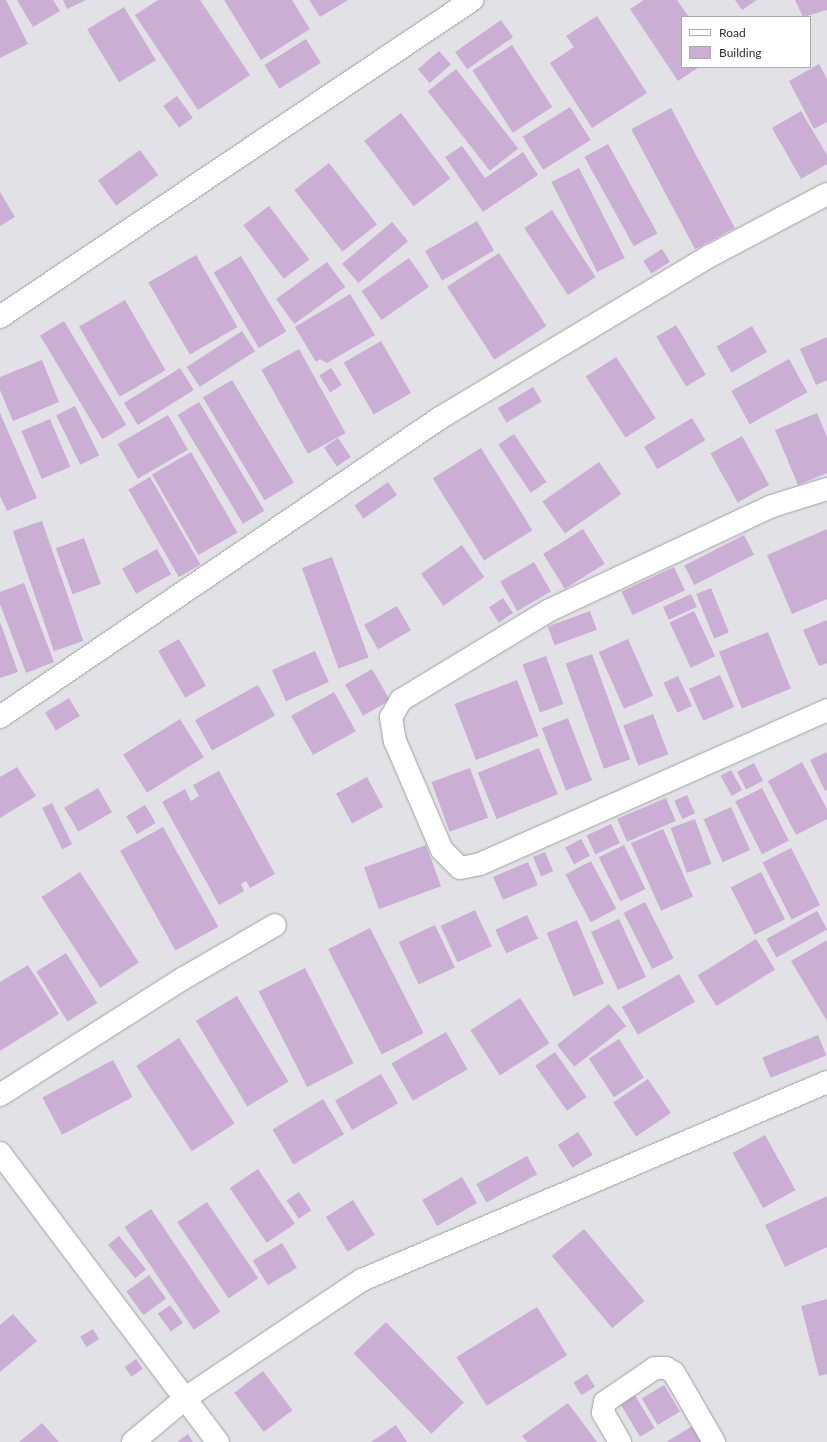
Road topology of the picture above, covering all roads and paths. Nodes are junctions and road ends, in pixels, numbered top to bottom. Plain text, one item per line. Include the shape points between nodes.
1 (472, 0) edge
2 (827, 194) edge
3 (0, 317) edge
4 (827, 489) edge
5 (827, 710) edge
6 (0, 716) edge
7 (275, 925) dead end
8 (827, 1082) edge
9 (0, 1095) edge
10 (0, 1153) edge
11 (187, 1397) junction
12 (133, 1442) edge
13 (218, 1442) edge
14 (620, 1442) edge
15 (714, 1442) edge

1 - 3 street
2 - 6 street via 710,256 440,418
4 - 5 street via 772,506 548,611 401,700 390,717 395,740 442,850 460,868 480,864
7 - 9 street via 184,978
8 - 11 street via 362,1280
10 - 11 street
11 - 12 street
11 - 13 street
14 - 15 street via 603,1413 605,1402 655,1368 666,1368 674,1373

